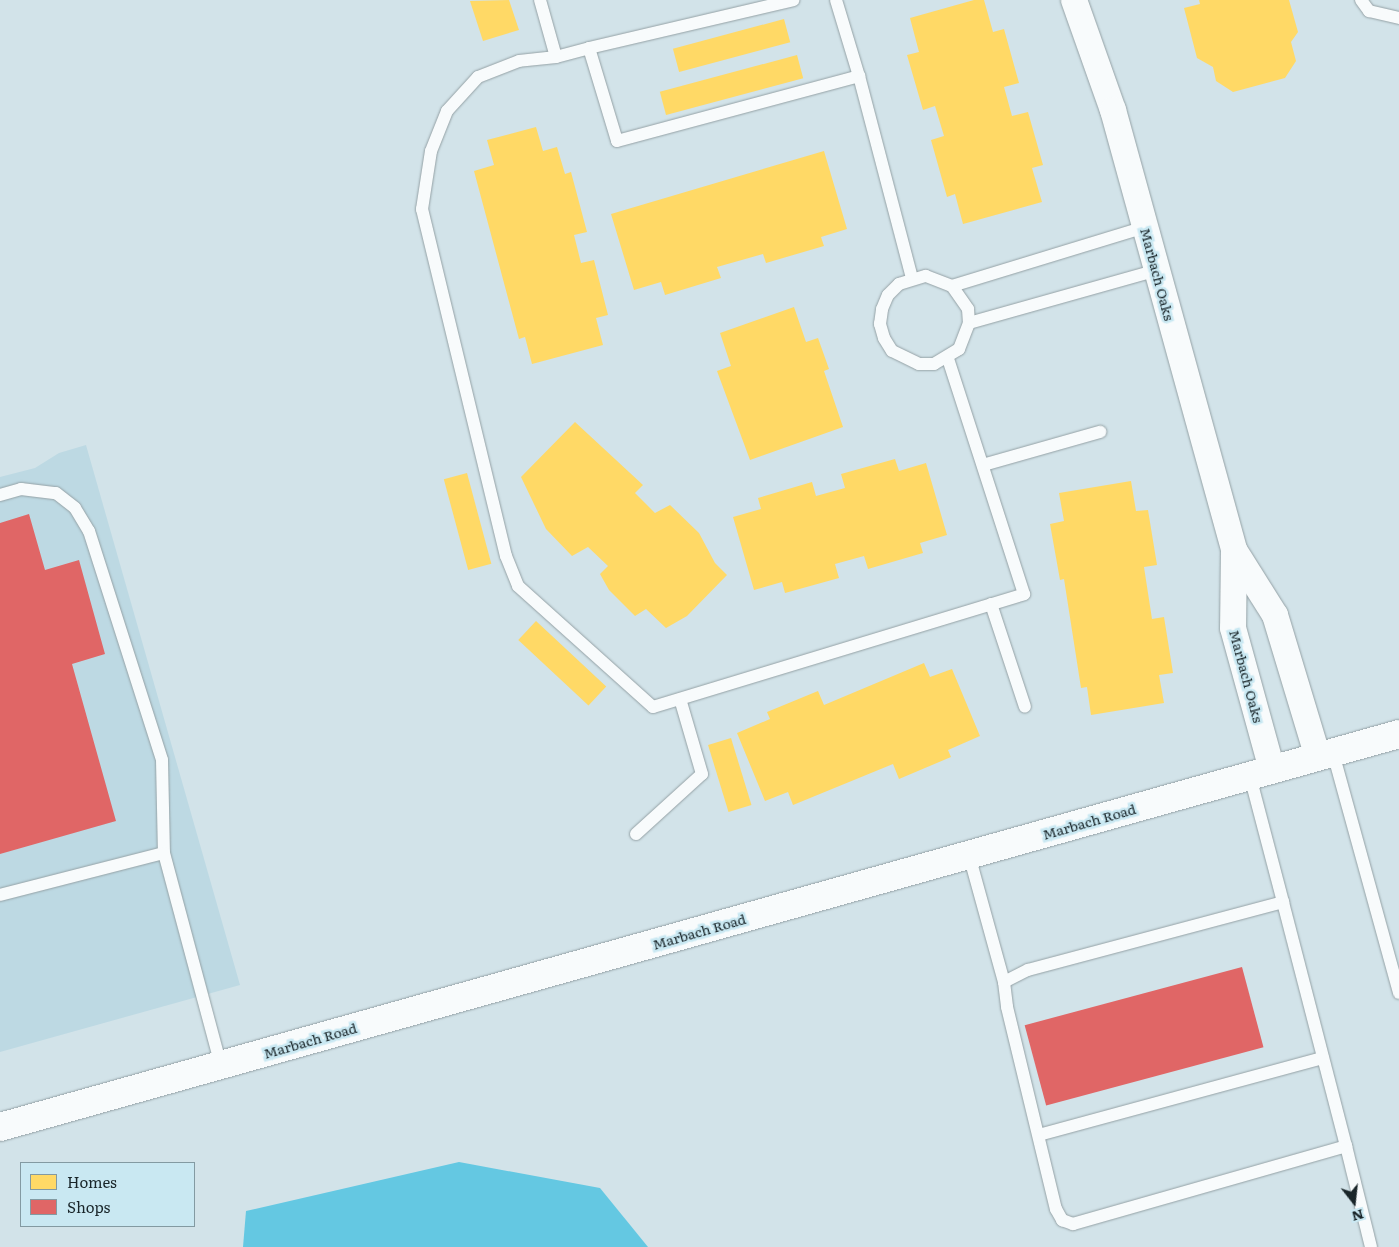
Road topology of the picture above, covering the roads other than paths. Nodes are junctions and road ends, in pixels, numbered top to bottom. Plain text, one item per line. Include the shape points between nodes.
1 (540, 0) edge
2 (793, 0) edge
3 (836, 0) edge
4 (1074, 0) edge
5 (1361, 0) edge
6 (1399, 18) edge
7 (589, 48) junction
8 (556, 57) junction
9 (860, 76) junction
10 (1145, 227) junction
11 (1157, 270) junction
12 (912, 278) junction
13 (952, 286) junction
14 (969, 323) junction
15 (948, 358) junction
16 (1100, 432) dead end
17 (983, 465) junction
18 (0, 495) edge
19 (1234, 550) junction
20 (991, 604) junction
21 (680, 699) junction
22 (1026, 707) dead end
23 (1399, 734) edge
24 (1325, 755) junction
25 (1261, 773) junction
26 (636, 834) dead end
27 (164, 853) junction
28 (970, 855) junction
29 (0, 895) edge
30 (1283, 902) junction
31 (1004, 982) junction
32 (1399, 993) edge
33 (1323, 1058) junction
34 (221, 1065) junction
35 (0, 1127) edge
36 (1039, 1135) junction
37 (1346, 1146) junction
38 (1370, 1247) edge

1 - 8 lane
2 - 7 lane
3 - 9 lane
4 - 10 street, Marbach Oaks via 1113,110
5 - 6 lane via 1369,11
7 - 8 lane
7 - 9 lane via 617,140
8 - 21 lane via 519,61 478,77 447,111 430,152 422,209 506,556 518,586 654,707
9 - 12 lane
10 - 11 street, Marbach Oaks
10 - 13 lane
11 - 14 lane
11 - 19 street, Marbach Oaks
12 - 13 lane via 926,276
12 - 15 lane via 899,284 888,295 880,324 884,338 892,351 904,360 934,364
13 - 14 lane via 968,309
14 - 15 lane via 959,349
15 - 17 lane
16 - 17 lane
17 - 20 lane via 1024,594
18 - 27 lane via 21,489 56,493 75,508 89,531 162,760
19 - 24 street, Marbach Oaks via 1275,616
19 - 25 street, Marbach Oaks via 1233,628
20 - 21 lane
20 - 22 lane
21 - 26 lane via 702,774
23 - 24 main road, Marbach Road
24 - 25 main road, Marbach Road
24 - 32 lane
25 - 28 main road, Marbach Road
25 - 30 lane
27 - 29 lane
27 - 34 lane
28 - 31 lane
28 - 34 main road, Marbach Road
30 - 31 lane via 1028,970
30 - 33 lane
31 - 36 lane via 1007,1007
33 - 36 lane
33 - 37 lane
34 - 35 main road, Marbach Road
36 - 37 lane via 1056,1208 1062,1220 1074,1224
37 - 38 lane

